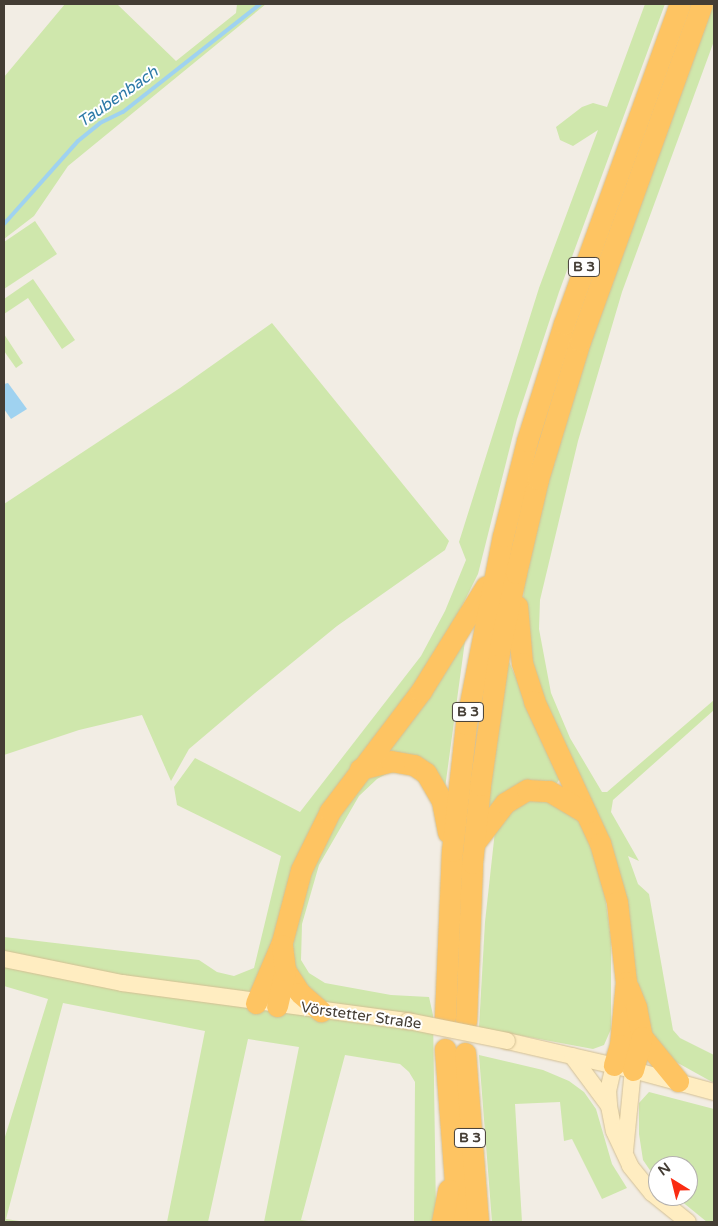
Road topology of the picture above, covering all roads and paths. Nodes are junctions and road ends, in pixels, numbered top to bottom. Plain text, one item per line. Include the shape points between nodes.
1 (680, 4) edge
2 (702, 4) edge
3 (494, 573) junction
4 (516, 573) junction
5 (360, 769) junction
6 (587, 814) junction
7 (476, 841) junction
8 (452, 851) junction
9 (282, 942) junction
10 (4, 959) edge
11 (285, 970) junction
12 (626, 982) junction
13 (267, 1004) junction
14 (321, 1011) junction
15 (642, 1037) junction
16 (572, 1056) junction
17 (624, 1067) junction
18 (678, 1081) junction
19 (714, 1092) edge
20 (609, 1106) junction
21 (624, 1153) junction
22 (452, 1168) junction
23 (442, 1222) edge
24 (458, 1222) edge
25 (478, 1222) edge
26 (688, 1222) edge

1 - 3 highway, B 3 via 564,324 527,442
2 - 4 highway, B 3 via 580,341 538,479
3 - 5 highway via 421,691
3 - 8 highway, B 3 via 466,724
4 - 6 highway via 517,634 522,663 534,701
4 - 7 highway, B 3 via 488,724
5 - 8 highway via 391,761 414,765 426,773 442,801
5 - 9 highway via 330,811 301,870
6 - 7 highway via 549,790 527,790 505,803
6 - 12 highway via 607,862 617,902
7 - 8 highway, B 3 via 455,1019
9 - 11 highway
9 - 13 highway
10 - 13 street, Vörstetter Straße via 122,983
11 - 13 highway
11 - 14 highway via 300,993
12 - 15 highway via 636,1006
12 - 17 highway via 620,1045
13 - 14 street, Vörstetter Straße
14 - 16 street, Vörstetter Straße, bridge via 408,1021
15 - 17 highway
15 - 18 highway
16 - 17 street, Vörstetter Straße
16 - 20 street
17 - 18 street, Vörstetter Straße
17 - 20 street via 608,1090
17 - 21 street via 628,1089
18 - 19 street, Vörstetter Straße
20 - 21 street via 614,1131
21 - 26 street via 652,1193
22 - 23 highway
22 - 24 highway, B 3
22 - 25 highway, B 3 via 455,1051

